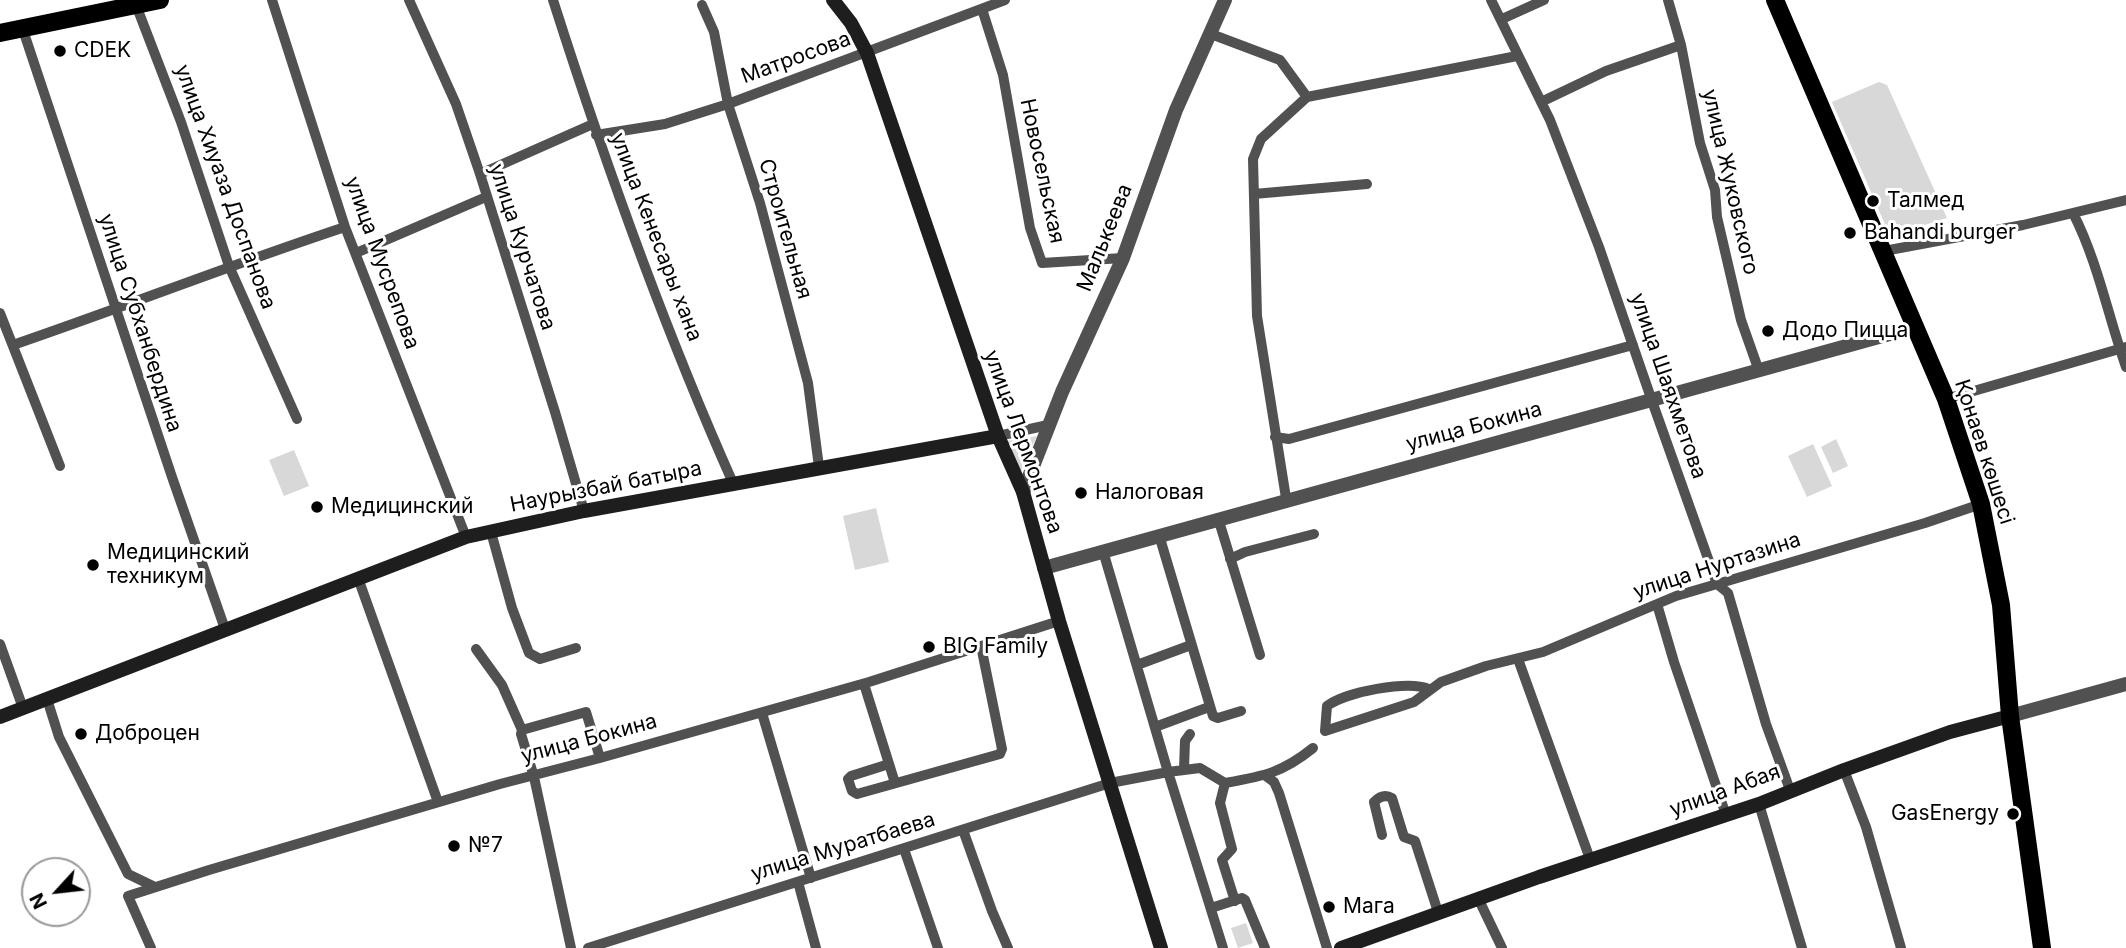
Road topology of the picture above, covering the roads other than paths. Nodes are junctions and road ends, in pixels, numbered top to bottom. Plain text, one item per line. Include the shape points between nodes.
1 (160, 0) edge
2 (272, 0) edge
3 (410, 0) edge
4 (553, 0) edge
5 (833, 0) edge
6 (1005, 0) edge
7 (1225, 0) edge
8 (1492, 0) edge
9 (1544, 0) edge
10 (1668, 0) edge
11 (1775, 0) edge
12 (136, 5) junction
13 (702, 5) dead end
14 (982, 9) junction
15 (1502, 19) junction
16 (22, 27) junction
17 (0, 33) edge
18 (1211, 34) junction
19 (1681, 45) junction
20 (867, 53) junction
21 (1517, 56) junction
22 (1307, 97) junction
23 (1541, 102) junction
24 (728, 104) junction
25 (595, 130) junction
26 (480, 174) junction
27 (1367, 184) dead end
28 (1254, 194) junction
29 (486, 198) junction
30 (2126, 200) edge
31 (2073, 213) junction
32 (345, 227) junction
33 (1884, 251) junction
34 (356, 253) junction
35 (1123, 258) junction
36 (229, 266) junction
37 (116, 309) junction
38 (1, 316) edge
39 (1914, 327) junction
40 (13, 345) junction
41 (1633, 345) junction
42 (2123, 348) edge
43 (2126, 368) edge
44 (1759, 372) junction
45 (1946, 399) junction
46 (1652, 401) junction
47 (297, 419) dead end
48 (1048, 425) junction
49 (998, 436) junction
50 (1275, 437) junction
51 (60, 466) dead end
52 (819, 467) junction
53 (733, 483) junction
54 (1023, 492) junction
55 (1286, 499) junction
56 (1981, 504) junction
57 (583, 511) junction
58 (1218, 518) junction
59 (491, 531) junction
60 (1314, 534) dead end
61 (1158, 535) junction
62 (466, 537) junction
63 (1102, 551) junction
64 (1230, 559) junction
65 (1044, 568) junction
66 (358, 578) junction
67 (1717, 584) junction
68 (1657, 604) junction
69 (1059, 621) junction
70 (225, 629) junction
71 (0, 643) edge
72 (1191, 645) junction
73 (981, 646) junction
74 (576, 648) dead end
75 (476, 649) dead end
76 (1260, 655) dead end
77 (1518, 659) junction
78 (1137, 665) junction
79 (864, 684) junction
80 (2126, 684) edge
81 (1429, 690) junction
82 (47, 699) junction
83 (1209, 707) junction
84 (23, 708) junction
85 (1241, 711) dead end
86 (762, 713) junction
87 (2010, 716) junction
88 (0, 717) edge
89 (1155, 727) junction
90 (522, 730) junction
91 (1190, 734) dead end
92 (1313, 747) dead end
93 (600, 758) junction
94 (889, 764) junction
95 (1184, 769) junction
96 (1844, 770) junction
97 (1168, 772) junction
98 (1266, 776) junction
99 (534, 777) junction
100 (895, 783) junction
101 (1110, 783) junction
102 (1225, 783) junction
103 (1790, 790) junction
104 (438, 802) junction
105 (1759, 804) junction
106 (1726, 815) junction
107 (963, 830) junction
108 (1382, 835) dead end
109 (904, 849) junction
110 (1590, 859) junction
111 (811, 878) junction
112 (798, 882) junction
113 (155, 887) junction
114 (1478, 898) junction
115 (1235, 901) junction
116 (1211, 908) junction
117 (1438, 912) junction
118 (151, 948) edge
119 (571, 948) edge
120 (588, 948) edge
121 (816, 948) edge
122 (938, 948) edge
123 (1008, 948) edge
124 (1161, 948) edge
125 (1223, 948) edge
126 (1265, 948) edge
127 (1327, 948) edge
128 (1341, 948) edge
129 (1502, 948) edge
130 (1802, 948) edge
131 (1901, 948) edge
132 (2042, 948) edge

1 - 12 main road
2 - 32 street, улица Мусрепова
3 - 26 street, улица Курчатова via 456,104
4 - 25 street, улица Кенесары хана
5 - 20 main road, улица Лермонтова
6 - 14 street, Матросова
7 - 18 street, Малькеева
8 - 15 street, улица Шаяхметова
9 - 15 street
10 - 19 street, улица Жуковского
11 - 33 main road, Қонаев көшесі
12 - 16 main road
12 - 36 street, улица Хиуаза Доспанова
13 - 24 street, Строительная via 715,32
14 - 20 street, Матросова
14 - 35 street, Новосельская via 1003,75 1030,228 1042,262
15 - 21 street, улица Шаяхметова
16 - 17 main road
16 - 37 street, улица Субханбердина
18 - 22 street via 1280,60
18 - 35 street, Малькеева via 1176,110
19 - 23 street via 1606,71
19 - 44 street, улица Жуковского via 1741,320
20 - 24 street, Матросова
20 - 49 main road, улица Лермонтова
21 - 22 street
21 - 23 street, улица Шаяхметова
22 - 28 street via 1261,139 1253,159
23 - 41 street, улица Шаяхметова
24 - 25 street, Матросова via 665,124
24 - 52 street, Строительная via 760,202 808,383
25 - 26 street, Матросова
25 - 53 street, улица Кенесары хана
26 - 29 street, улица Курчатова
27 - 28 street
28 - 50 street via 1257,316
29 - 34 street
29 - 57 street, улица Курчатова
30 - 31 street
31 - 33 street
31 - 42 street
32 - 34 street, улица Мусрепова
32 - 36 street
33 - 39 main road, Қонаев көшесі
34 - 62 street, улица Мусрепова
35 - 48 street, Малькеева
36 - 37 street
36 - 47 street, улица Хиуаза Доспанова
37 - 40 street
37 - 70 street, улица Субханбердина
38 - 40 street
39 - 44 street, улица Бокина
39 - 45 main road, Қонаев көшесі
40 - 51 street
41 - 46 street, улица Шаяхметова
41 - 50 street via 1289,439
42 - 43 street
42 - 45 street
44 - 46 street, улица Бокина
45 - 56 main road, Қонаев көшесі
46 - 55 street, улица Бокина
46 - 67 street, улица Шаяхметова
48 - 49 street
48 - 54 street, Малькеева
49 - 52 main road, Наурызбай батыра
49 - 54 main road, улица Лермонтова
50 - 55 street
52 - 53 main road, Наурызбай батыра
53 - 57 main road, Наурызбай батыра
54 - 65 main road, улица Лермонтова
55 - 58 street, улица Бокина
56 - 67 street, улица Нуртазина
56 - 87 main road, Қонаев көшесі via 2001,605
57 - 59 main road, Наурызбай батыра
58 - 61 street, улица Бокина
58 - 64 street
59 - 62 main road, Наурызбай батыра
59 - 74 street via 529,653 540,659
60 - 64 street
61 - 63 street, улица Бокина
61 - 72 street
62 - 66 main road, Наурызбай батыра
63 - 65 street, улица Бокина
63 - 78 street
64 - 76 street
65 - 69 main road, улица Лермонтова
66 - 70 main road, Наурызбай батыра
66 - 104 street
67 - 68 street, улица Нуртазина
67 - 103 street, улица Шаяхметова via 1728,593
68 - 77 street, улица Нуртазина
68 - 106 street
69 - 73 street, улица Бокина
69 - 101 main road, улица Лермонтова
70 - 82 main road, Наурызбай батыра
71 - 84 street
72 - 78 street
72 - 83 street
73 - 79 street, улица Бокина
73 - 100 street via 1000,754
75 - 90 street via 502,685
77 - 81 street, улица Нуртазина via 1486,666
77 - 110 street
78 - 89 street
79 - 86 street, улица Бокина
79 - 94 street
80 - 87 street, улица Абая
81 - 81 street, улица Нуртазина via 1403,686 1331,702 1325,731 1414,702
82 - 84 main road, Наурызбай батыра
82 - 113 street via 59,737 128,874
83 - 85 street via 1215,718
83 - 89 street
84 - 88 main road, Наурызбай батыра
86 - 93 street, улица Бокина
86 - 111 street
87 - 96 main road, улица Абая
87 - 132 main road, Қонаев көшесі
89 - 97 street
90 - 93 street via 586,712
90 - 99 street
91 - 95 street via 1185,741
92 - 98 street via 1286,768
93 - 99 street, улица Бокина
94 - 100 street
94 - 100 street via 848,779 858,794
95 - 97 street, улица Муратбаева
95 - 102 street via 1205,769
96 - 103 main road, улица Абая
96 - 131 street via 1866,827
97 - 101 street, улица Муратбаева
97 - 116 street
98 - 102 street
98 - 127 street via 1279,793
99 - 104 street, улица Бокина
99 - 119 street
101 - 107 street, улица Муратбаева
101 - 124 main road, улица Лермонтова
102 - 115 street via 1220,803 1232,849 1222,860
103 - 105 main road, улица Абая
104 - 113 street, улица Бокина
105 - 106 main road, улица Абая
105 - 130 street
106 - 110 main road, улица Абая
107 - 109 street, улица Муратбаева
107 - 123 street
108 - 117 street via 1374,802 1389,796 1404,836 1414,839
109 - 111 street, улица Муратбаева
109 - 122 street
110 - 114 main road, улица Абая
111 - 112 street, улица Муратбаева
112 - 120 street, улица Муратбаева
112 - 121 street
113 - 118 street, улица Бокина via 128,896
114 - 117 main road, улица Абая
114 - 129 street
115 - 116 street
115 - 126 street via 1242,898 1249,904
116 - 125 street
117 - 128 main road, улица Абая

